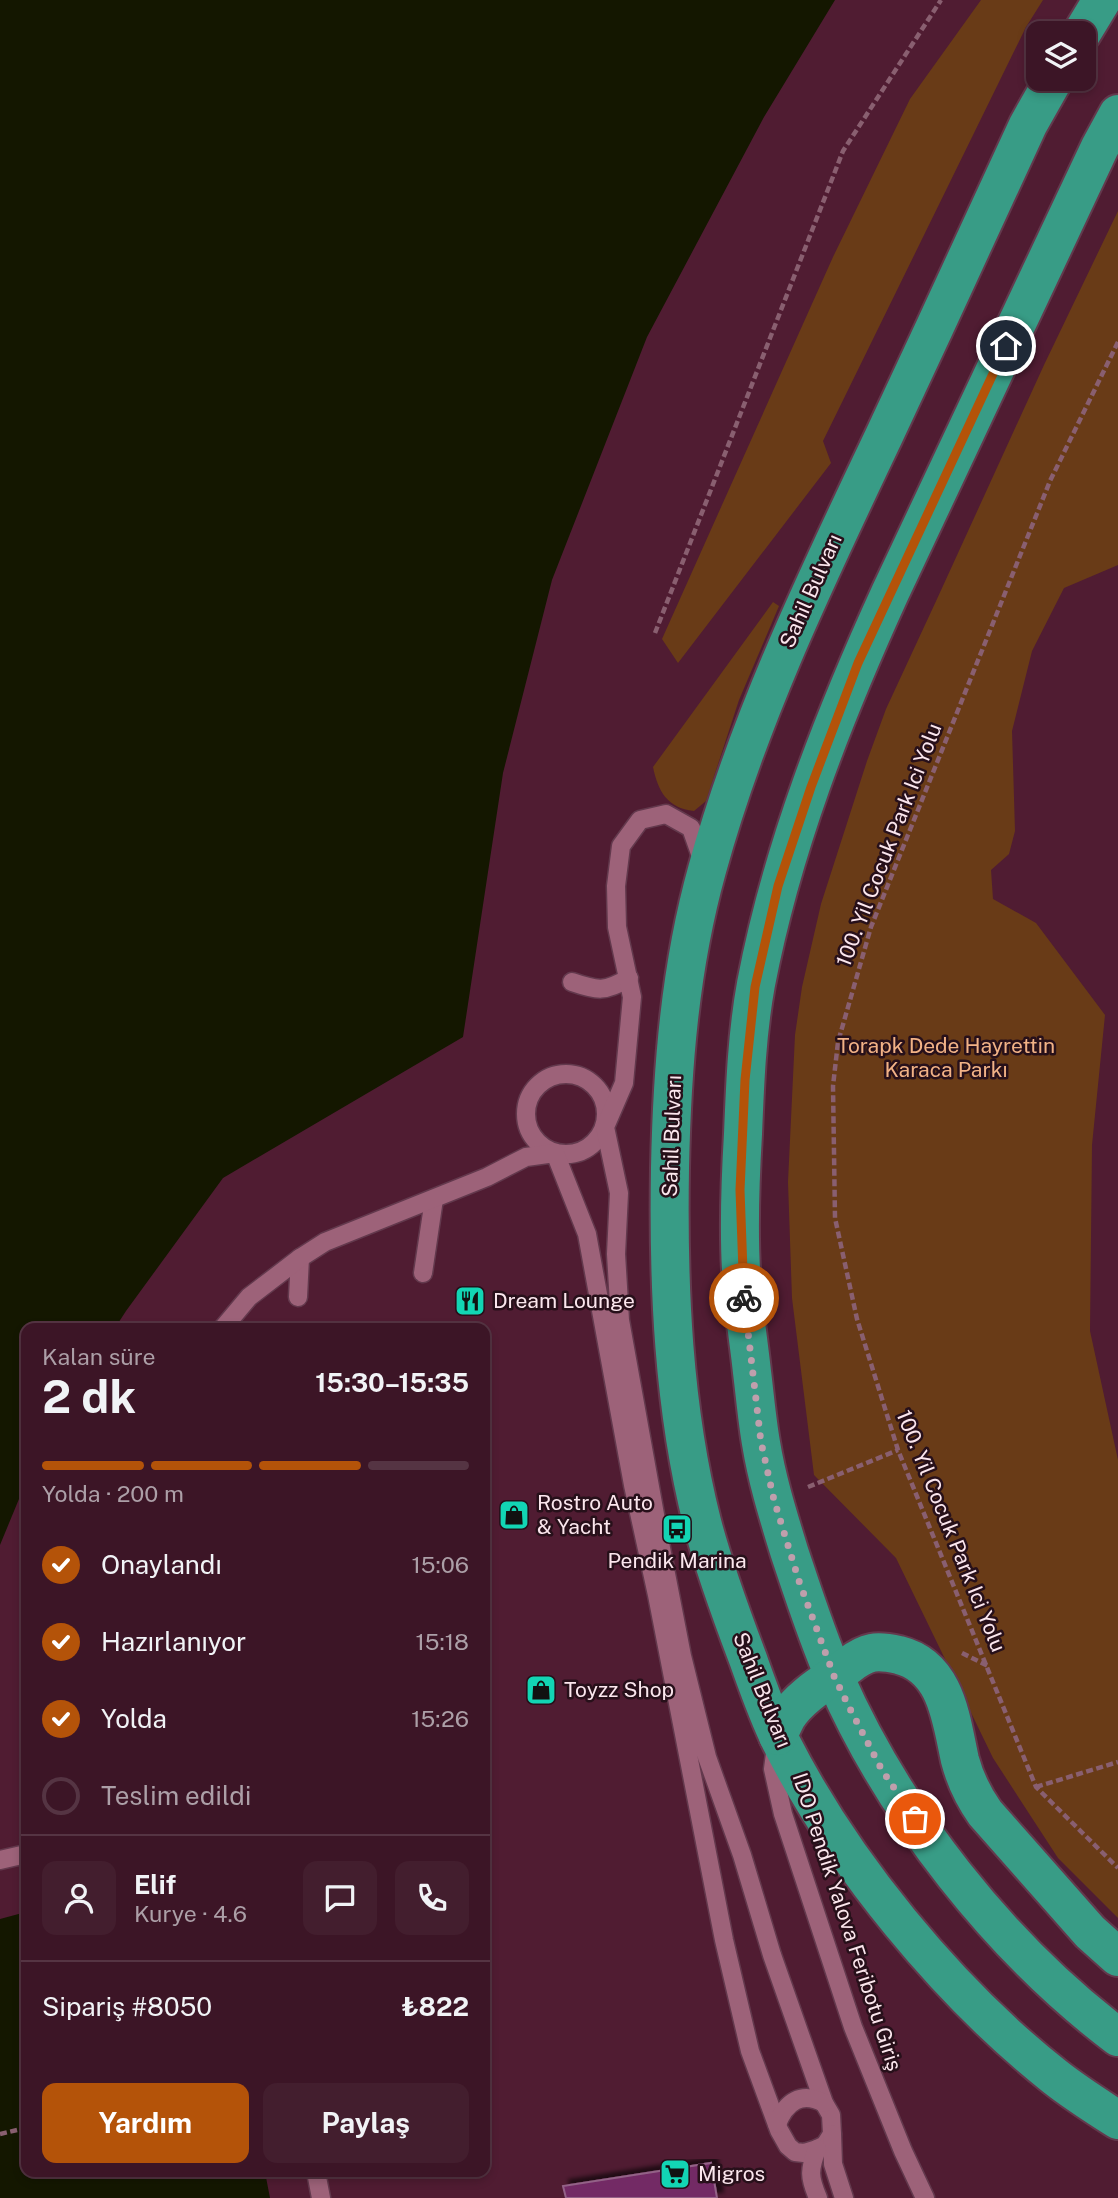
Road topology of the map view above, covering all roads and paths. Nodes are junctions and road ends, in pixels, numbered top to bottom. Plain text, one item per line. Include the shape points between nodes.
1 (941, 0) edge
2 (1102, 0) edge
3 (1089, 21) edge
4 (1048, 91) edge
5 (1118, 114) edge
6 (1118, 342) edge
7 (655, 633) dead end
8 (706, 872) junction
9 (629, 978) junction
10 (572, 982) dead end
11 (604, 1127) junction
12 (555, 1153) junction
13 (434, 1199) junction
14 (300, 1258) junction
15 (423, 1273) dead end
16 (298, 1297) dead end
17 (227, 1323) edge
18 (898, 1450) junction
19 (774, 1500) junction
20 (834, 1676) junction
21 (778, 1736) junction
22 (1118, 1762) edge
23 (1036, 1787) junction
24 (21, 1855) edge
25 (0, 1860) edge
26 (1118, 1868) edge
27 (1118, 1957) edge
28 (1118, 2036) edge
29 (824, 2103) junction
30 (1118, 2120) edge
31 (777, 2124) junction
32 (21, 2130) edge
33 (0, 2134) edge
34 (832, 2134) junction
35 (817, 2149) junction
36 (795, 2152) junction
37 (810, 2169) junction
38 (317, 2177) edge
39 (923, 2196) edge
40 (321, 2198) edge
41 (818, 2198) edge
42 (844, 2198) edge

1 - 7 path via 843,151
2 - 3 highway
4 - 8 highway, Sahil Bulvarı via 816,578 771,683
5 - 19 highway via 858,663 778,886 755,987 740,1190 742,1285 761,1442
6 - 18 path, 100. Yil Cocuk Park Ici Yolu via 1050,481 908,833 871,927 838,1042 833,1086 835,1218 857,1320
8 - 9 lane via 691,828 666,814 640,820 621,846 617,926
8 - 21 highway, Sahil Bulvarı via 677,1028 669,1231 673,1320 681,1408 702,1521
9 - 10 lane via 601,990
9 - 11 lane via 632,997 624,1083
11 - 12 lane via 584,1150
11 - 12 lane via 605,1105 591,1082 574,1074 547,1079 531,1095 526,1119 538,1143
11 - 29 lane via 619,1193 620,1320 682,1656 707,1757
12 - 13 lane via 526,1157
12 - 31 lane via 587,1234 724,1940 750,2051
13 - 14 lane via 325,1242
13 - 15 lane
14 - 16 lane
14 - 17 lane via 249,1297
18 - 19 path
18 - 23 path, 100. Yil Cocuk Park Ici Yolu
19 - 20 highway
20 - 21 highway via 788,1715
20 - 27 highway via 867,1653 906,1657 923,1668 949,1706 962,1766 976,1800 1090,1932
20 - 28 highway via 882,1770 954,1875 1046,1975
21 - 30 highway, Sahil Bulvarı via 866,1878 938,1966 984,2015 1058,2080
21 - 39 lane, IDO Pendik Yalova Feribotu Giriş via 773,1769 783,1814 853,2027
22 - 23 path
23 - 26 path, 100. Yil Cocuk Park Ici Yolu
24 - 25 lane
29 - 31 lane via 797,2099
29 - 34 lane via 831,2115
31 - 36 lane
32 - 33 path
34 - 35 lane
34 - 42 lane via 833,2164
35 - 36 lane
35 - 37 lane
36 - 37 lane
37 - 41 lane
38 - 40 lane

